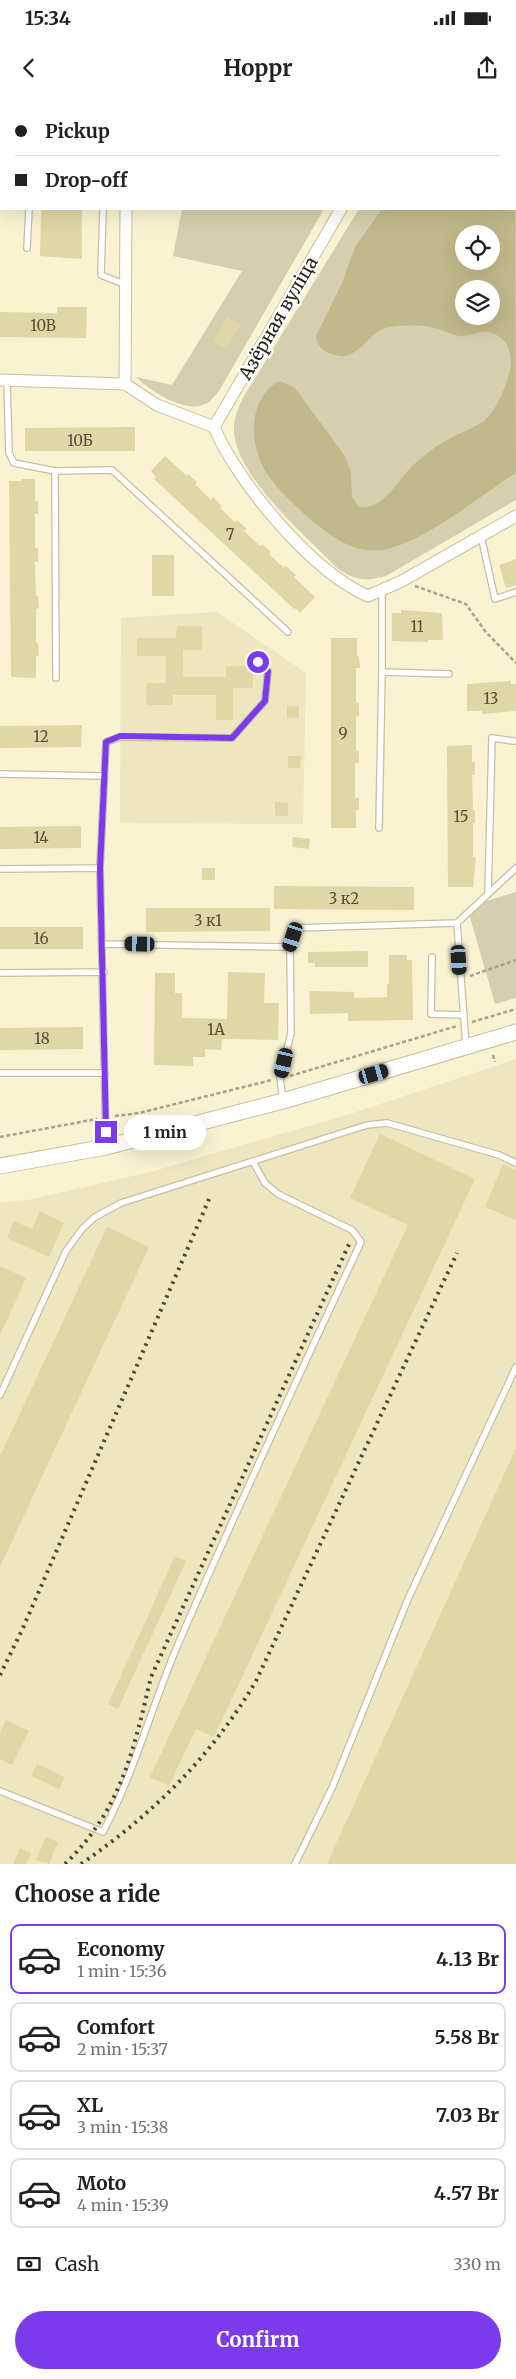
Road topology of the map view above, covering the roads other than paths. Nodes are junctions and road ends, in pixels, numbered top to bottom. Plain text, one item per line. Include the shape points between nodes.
1 (29, 210) edge
2 (102, 210) edge
3 (126, 210) edge
4 (340, 210) edge
5 (27, 248) dead end
6 (126, 284) junction
7 (4, 380) edge
8 (125, 384) junction
9 (214, 427) junction
10 (55, 471) junction
11 (516, 516) edge
12 (481, 536) junction
13 (382, 591) junction
14 (516, 592) edge
15 (288, 632) dead end
16 (258, 662) dead end
17 (382, 672) junction
18 (449, 674) dead end
19 (56, 678) dead end
20 (514, 741) dead end
21 (0, 774) edge
22 (103, 776) junction
23 (379, 828) dead end
24 (100, 868) junction
25 (516, 868) edge
26 (0, 869) edge
27 (488, 894) junction
28 (457, 923) junction
29 (103, 944) junction
30 (290, 947) junction
31 (432, 957) dead end
32 (104, 972) junction
33 (0, 973) edge
34 (463, 1015) junction
35 (516, 1032) edge
36 (466, 1048) junction
37 (0, 1073) edge
38 (105, 1073) junction
39 (283, 1100) junction
40 (106, 1146) junction
41 (253, 1162) junction
42 (516, 1163) edge
43 (0, 1166) edge
44 (516, 1367) edge
45 (0, 1394) edge
46 (0, 1791) edge
47 (295, 1864) edge

1 - 5 lane
2 - 6 lane via 101,275
3 - 6 street
4 - 9 street, Азёрная вуліца
6 - 8 street
7 - 8 street
7 - 10 lane via 9,453 14,463
8 - 9 street via 158,405
9 - 13 street via 223,448 249,488 301,544 338,579 355,590 368,596
10 - 15 lane via 112,470
10 - 19 lane
11 - 12 street
12 - 13 street
12 - 14 lane via 495,599
13 - 17 lane
16 - 22 lane via 268,671 265,701 232,738 120,736 106,742
17 - 18 lane
17 - 23 lane
20 - 27 lane via 492,738
21 - 22 lane
22 - 24 lane
24 - 26 lane
24 - 29 lane
25 - 27 lane
27 - 28 lane
28 - 30 lane via 296,928
28 - 34 lane
29 - 30 lane
29 - 32 lane
30 - 39 lane via 291,1033 280,1078
31 - 34 lane via 431,1014
32 - 33 lane
32 - 38 lane
34 - 36 lane
35 - 36 street
36 - 39 street
37 - 38 lane
38 - 40 lane
39 - 40 street
40 - 43 street
41 - 42 lane via 367,1124 388,1124 499,1155
41 - 45 lane via 121,1203 95,1217 66,1251
41 - 46 lane via 265,1183 278,1194 352,1230 361,1242 232,1518 160,1686 141,1745 103,1832
44 - 47 lane via 408,1599 332,1788

